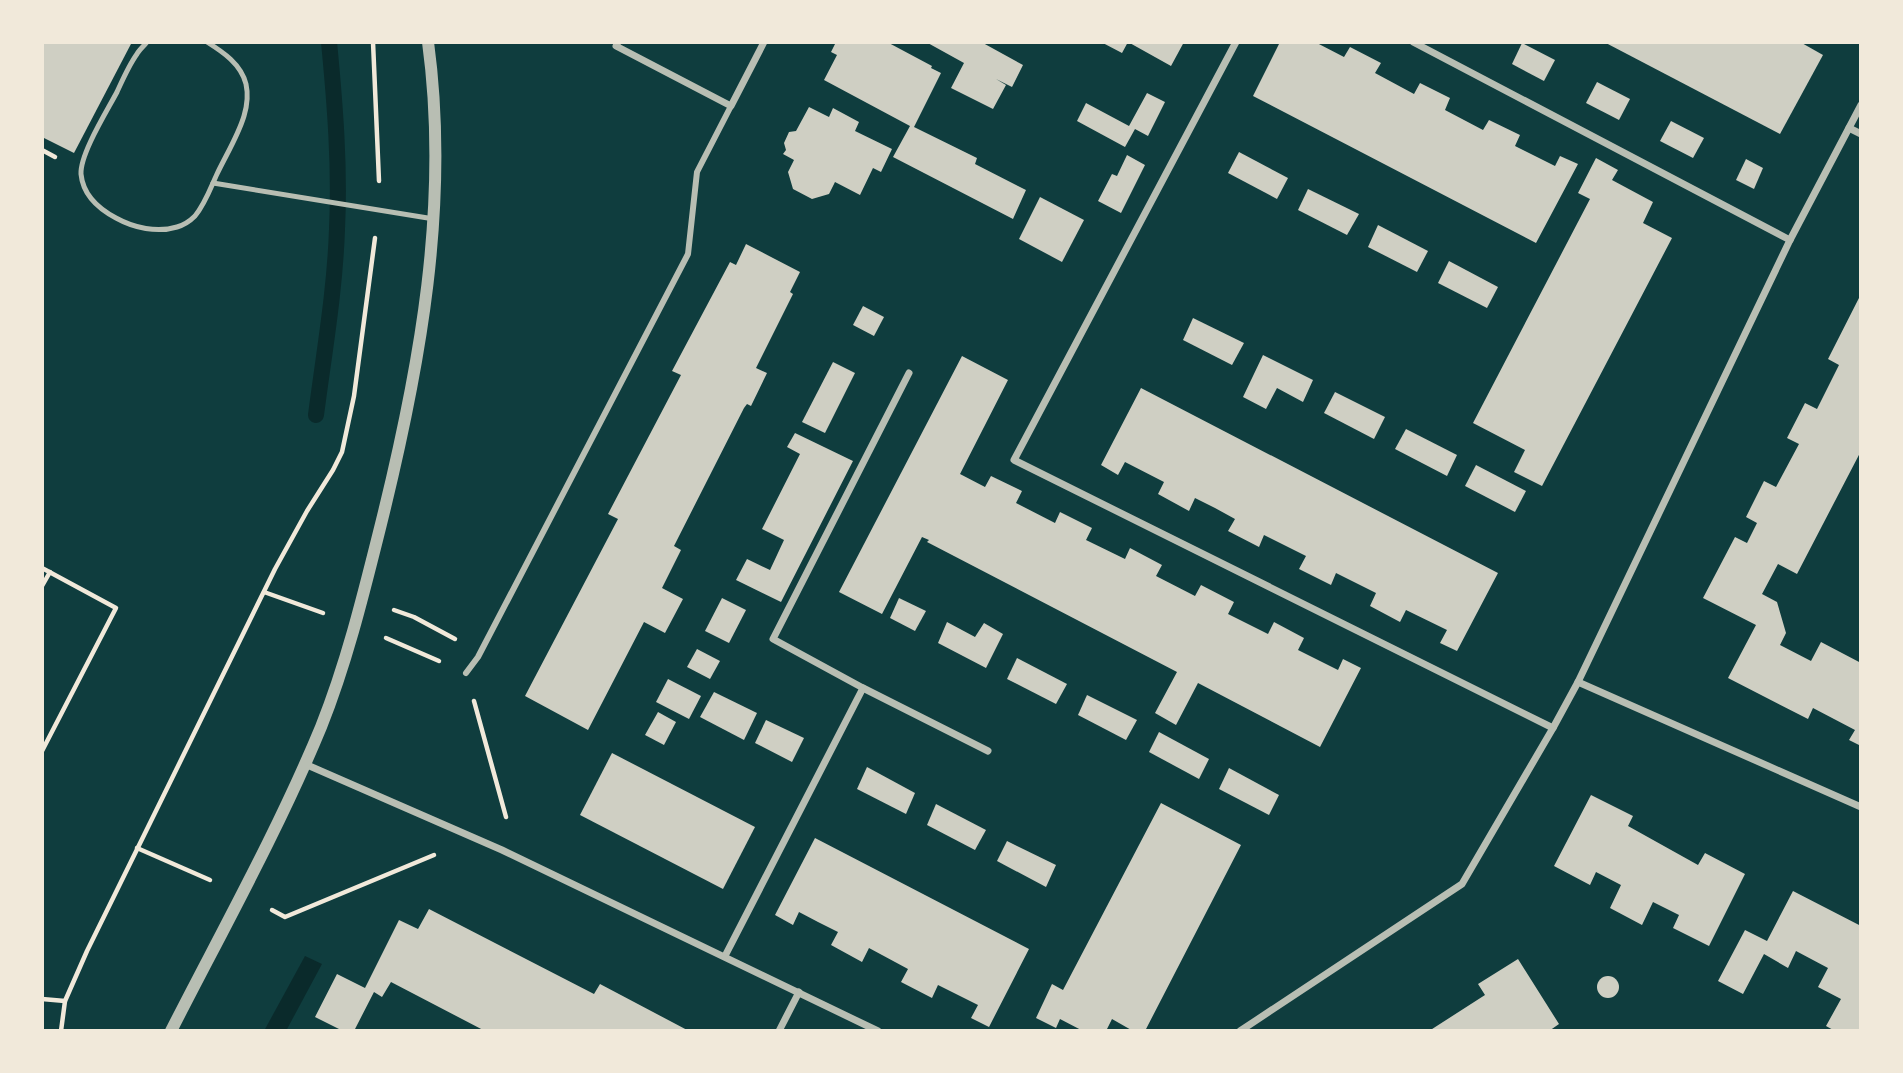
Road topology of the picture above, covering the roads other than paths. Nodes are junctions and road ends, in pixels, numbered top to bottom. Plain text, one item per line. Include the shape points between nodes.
1 (147, 42) edge
2 (207, 42) edge
3 (428, 42) edge
4 (618, 42) edge
5 (764, 42) edge
6 (1236, 42) edge
7 (1413, 42) edge
8 (1861, 104) edge
9 (731, 106) junction
10 (1849, 128) junction
11 (1861, 134) edge
12 (213, 183) junction
13 (434, 219) junction
14 (1790, 240) junction
15 (909, 373) dead end
16 (466, 673) road end
17 (1578, 682) junction
18 (863, 688) junction
19 (1553, 728) junction
20 (989, 751) dead end
21 (305, 764) junction
22 (1861, 807) edge
23 (725, 956) junction
24 (799, 992) junction
25 (171, 1031) edge
26 (779, 1031) edge
27 (878, 1031) edge
28 (1240, 1031) edge

1 - 12 lane via 137,53 83,160 86,192 120,221 159,230 183,225 194,217
2 - 12 lane via 235,63 246,85 244,115
3 - 13 street via 434,114
4 - 9 street via 616,46
5 - 9 street
6 - 19 street via 1014,460
7 - 14 street
8 - 10 street
9 - 16 street via 697,172 688,254
10 - 11 street
10 - 14 street
12 - 13 lane
13 - 21 street via 423,329 396,463 363,598
14 - 17 street
15 - 18 street via 773,639
17 - 19 street
17 - 22 street
18 - 20 street
18 - 23 street
19 - 28 street via 1462,884
21 - 23 street via 502,850
21 - 25 street
23 - 24 street
24 - 26 street
24 - 27 street

